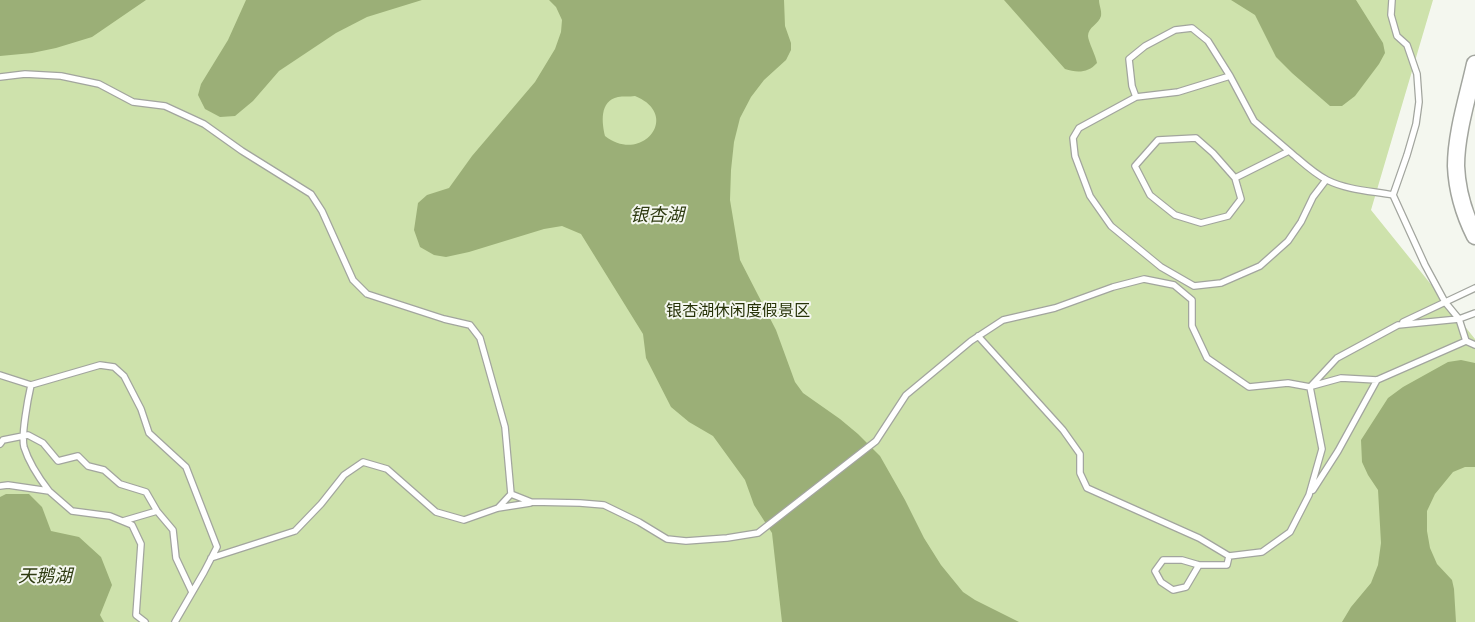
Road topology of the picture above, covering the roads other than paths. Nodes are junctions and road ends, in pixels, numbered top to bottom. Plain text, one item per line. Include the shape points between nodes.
1 (1392, 0) edge
2 (1474, 69) edge
3 (1230, 76) junction
4 (0, 77) edge
5 (1136, 97) junction
6 (1290, 151) junction
7 (1235, 178) junction
8 (1326, 180) junction
9 (1392, 195) junction
10 (1475, 236) edge
11 (1475, 288) edge
12 (1445, 302) junction
13 (1475, 313) edge
14 (1459, 319) junction
15 (1398, 324) junction
16 (978, 336) junction
17 (1466, 341) junction
18 (1475, 345) edge
19 (0, 376) edge
20 (1377, 380) junction
21 (31, 386) junction
22 (1310, 387) junction
23 (24, 436) junction
24 (0, 444) edge
25 (0, 486) edge
26 (49, 491) junction
27 (511, 494) junction
28 (1309, 495) junction
29 (531, 502) junction
30 (498, 508) junction
31 (157, 511) junction
32 (122, 521) junction
33 (1229, 556) junction
34 (211, 558) junction
35 (1200, 565) junction
36 (192, 592) junction
37 (145, 622) edge
38 (174, 622) edge

1 - 9 lane via 1391,15 1397,36 1407,45 1417,74 1419,102 1416,124
2 - 10 street via 1456,166 1460,195
3 - 5 lane via 1178,92
3 - 5 lane via 1208,41 1192,28 1175,30 1144,46 1129,59
3 - 6 lane via 1254,121
4 - 27 lane via 25,74 61,76 99,84 133,102 165,106 204,124 311,194 354,280 368,294 470,325 480,338 505,427
5 - 8 lane via 1079,128 1073,138 1074,156 1090,196 1110,226 1161,267 1194,286 1221,283 1260,266 1288,241
6 - 7 lane
6 - 8 lane
7 - 7 lane via 1241,199 1228,216 1201,223 1175,215 1150,195 1135,166 1158,140 1196,138
8 - 9 lane
9 - 12 lane
11 - 12 lane
12 - 14 lane
12 - 15 lane
13 - 14 lane
14 - 15 lane
14 - 17 lane
15 - 22 lane via 1337,358
16 - 22 lane via 1003,320 1055,308 1144,279 1174,285 1192,300 1192,326 1206,358 1249,387 1288,383
16 - 29 lane via 906,395 876,441 758,533 686,541 667,539 604,505
16 - 33 lane via 1063,430 1080,454 1080,473 1087,488 1200,538
17 - 18 lane
17 - 20 lane
19 - 21 lane
20 - 22 lane via 1341,378
20 - 28 lane via 1338,451
21 - 23 lane
21 - 34 lane via 100,365 114,367 124,376 149,433 186,467 216,547
22 - 28 lane via 1322,449
23 - 24 lane via 3,440
23 - 26 lane via 30,460
23 - 31 lane via 43,443 58,460 78,456 88,466 104,470 120,484 146,492
25 - 26 lane
26 - 32 lane via 72,511 110,516
27 - 29 lane
27 - 30 lane
28 - 33 lane via 1290,532 1262,552
29 - 30 lane
30 - 34 lane via 464,520 436,512 388,469 363,462 344,475 295,531
31 - 32 lane
31 - 36 lane via 173,530 176,558
32 - 37 lane via 132,525 141,544 136,615
33 - 35 lane via 1227,566
34 - 36 lane
35 - 35 lane via 1182,560 1163,560 1155,570 1161,582 1173,590 1186,587
36 - 38 lane

